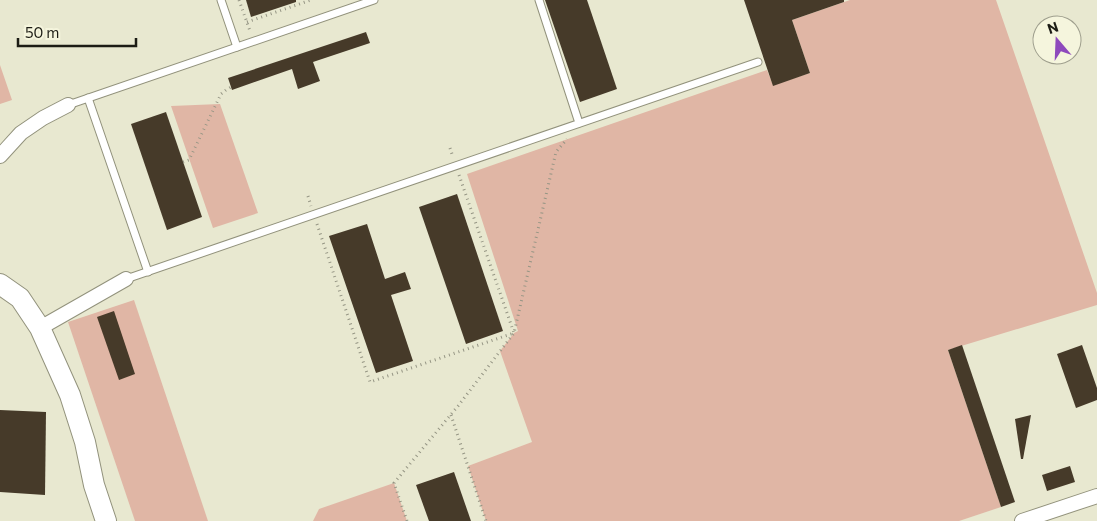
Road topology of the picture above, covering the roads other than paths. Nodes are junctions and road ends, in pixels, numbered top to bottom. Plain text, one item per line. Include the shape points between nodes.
1 (221, 0) edge
2 (374, 0) edge
3 (538, 0) edge
4 (237, 47) junction
5 (758, 62) dead end
6 (88, 98) junction
7 (68, 105) joint
8 (580, 123) junction
9 (0, 156) edge
10 (148, 272) junction
11 (126, 279) joint
12 (0, 284) edge
13 (40, 328) junction
14 (1097, 496) edge
15 (106, 521) edge
16 (1022, 521) edge

1 - 4 lane
2 - 4 lane
3 - 8 lane
4 - 6 lane
5 - 8 lane
6 - 7 lane
6 - 10 lane
7 - 9 street via 21,133
8 - 10 lane
10 - 11 lane
11 - 13 street
12 - 13 main road via 20,298
13 - 15 main road via 70,395
14 - 16 street

